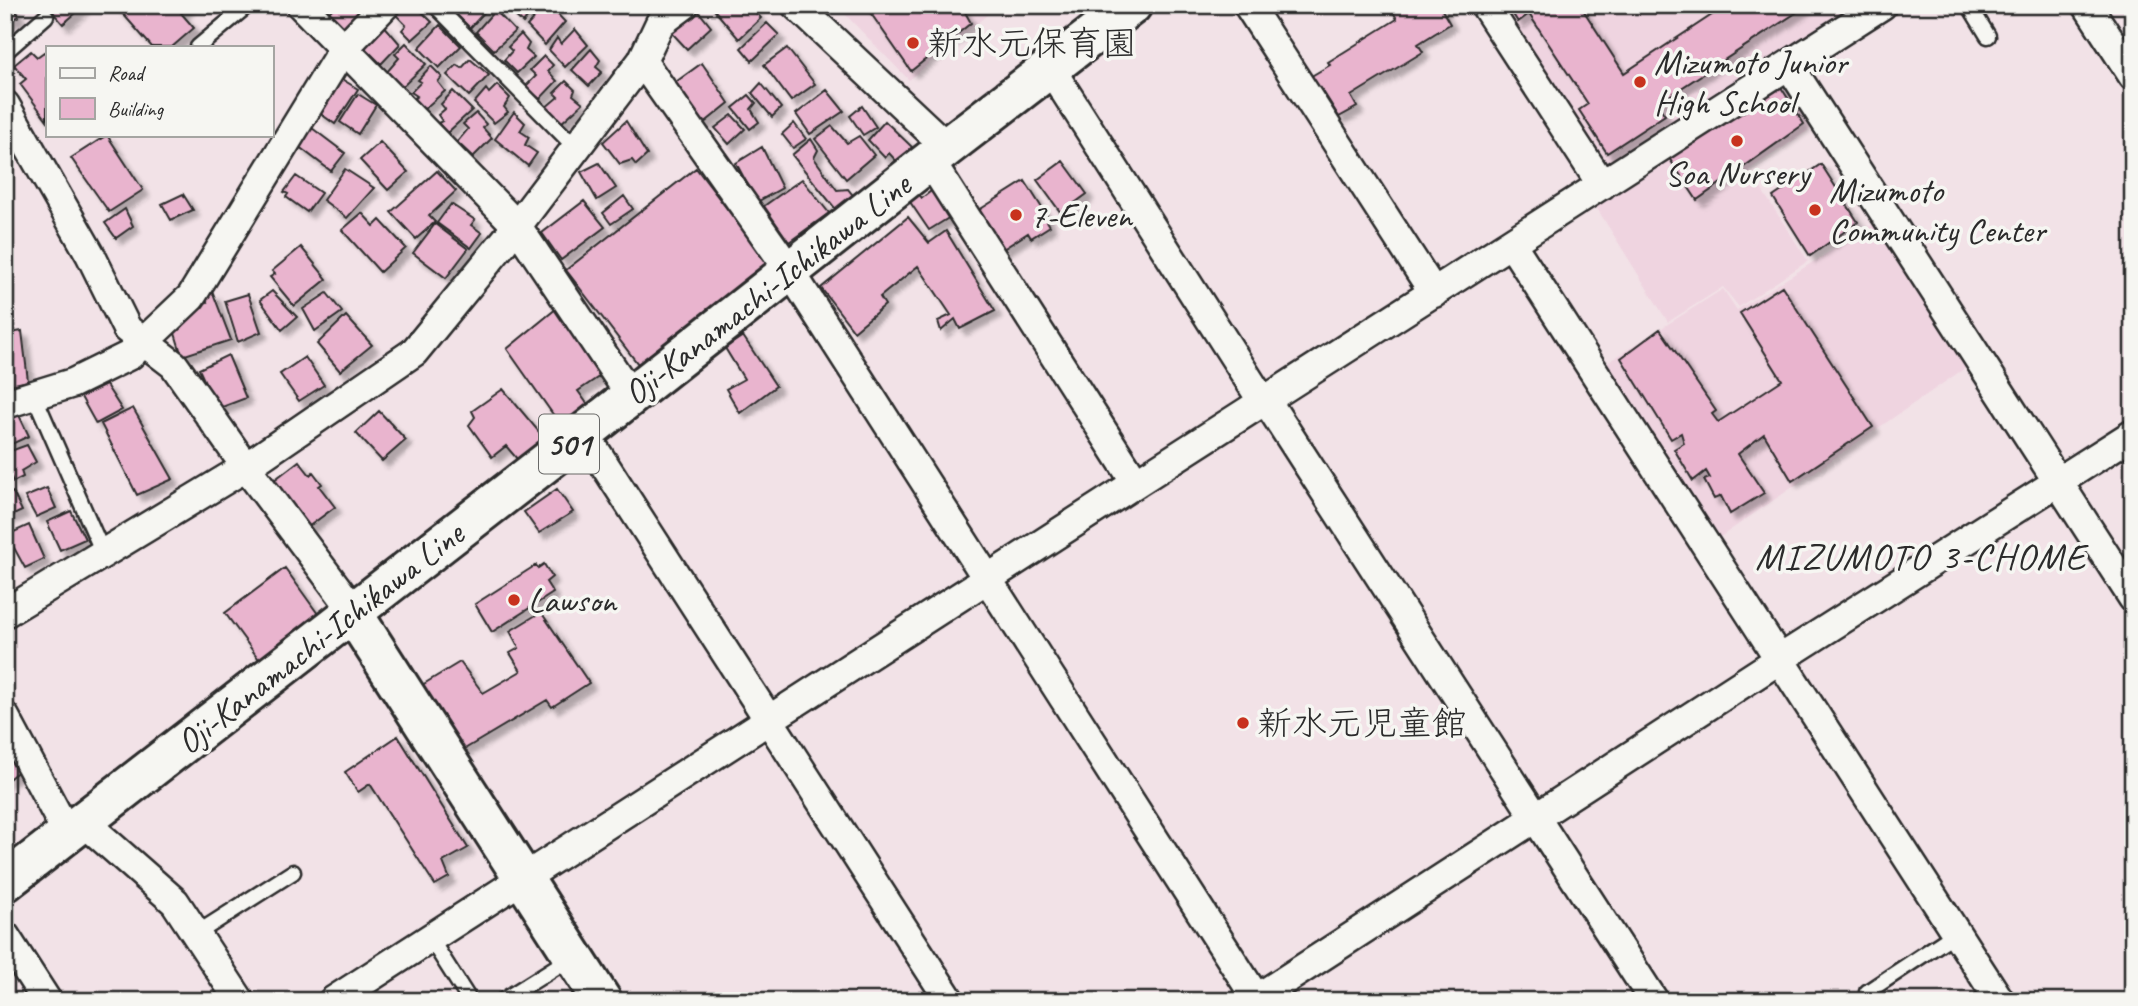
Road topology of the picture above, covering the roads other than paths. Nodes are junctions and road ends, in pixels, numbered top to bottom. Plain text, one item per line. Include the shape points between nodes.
1 (248, 5) edge
2 (301, 5) edge
3 (385, 5) edge
4 (435, 5) edge
5 (684, 5) edge
6 (796, 5) edge
7 (1132, 5) edge
8 (1248, 5) edge
9 (1485, 5) edge
10 (1882, 5) edge
11 (1969, 5) edge
12 (2087, 5) edge
13 (46, 16) dead end
14 (1988, 36) dead end
15 (199, 46) edge
16 (343, 49) junction
17 (5, 52) edge
18 (642, 61) junction
19 (1789, 65) junction
20 (1050, 68) junction
21 (2133, 76) edge
22 (5, 105) edge
23 (575, 147) junction
24 (938, 154) junction
25 (1602, 185) junction
26 (517, 226) junction
27 (1511, 243) junction
28 (790, 271) junction
29 (1434, 293) junction
30 (143, 343) junction
31 (34, 395) junction
32 (631, 396) junction
33 (1266, 400) junction
34 (5, 404) edge
35 (584, 433) junction
36 (2133, 434) edge
37 (246, 467) junction
38 (2059, 482) junction
39 (1136, 483) junction
40 (103, 553) junction
41 (988, 580) junction
42 (2133, 598) edge
43 (353, 611) junction
44 (5, 613) edge
45 (1780, 659) junction
46 (5, 717) edge
47 (769, 720) junction
48 (1536, 817) junction
49 (76, 828) junction
50 (293, 872) dead end
51 (523, 880) junction
52 (5, 883) edge
53 (1956, 933) junction
54 (196, 934) junction
55 (5, 936) edge
56 (430, 938) junction
57 (574, 956) junction
58 (1867, 992) dead end
59 (1256, 1000) edge
60 (47, 1001) edge
61 (240, 1001) edge
62 (333, 1001) edge
63 (470, 1001) edge
64 (502, 1001) edge
65 (602, 1001) edge
66 (950, 1001) edge
67 (1654, 1001) edge
68 (2000, 1001) edge

1 - 15 lane
2 - 16 street
3 - 16 street
4 - 23 lane
5 - 18 street via 660,23
6 - 24 street
7 - 20 main road, Oji-Kanamachi-Ichikawa Line / 501
8 - 29 street
9 - 25 street
10 - 19 street
11 - 14 lane
12 - 21 street
13 - 17 lane
16 - 26 street
16 - 30 street via 191,297
18 - 23 street
18 - 28 street
19 - 25 street
19 - 38 street
20 - 24 main road, Oji-Kanamachi-Ichikawa Line / 501
20 - 33 street
22 - 30 street via 127,329
23 - 26 street
24 - 28 main road, Oji-Kanamachi-Ichikawa Line / 501
24 - 39 street
25 - 27 street
26 - 32 street
26 - 37 street via 414,352
27 - 29 street
27 - 45 street
28 - 32 main road, Oji-Kanamachi-Ichikawa Line / 501
28 - 41 street
29 - 33 street
30 - 31 street via 109,366
30 - 37 street via 174,365
31 - 34 street
31 - 40 lane
32 - 35 main road, Oji-Kanamachi-Ichikawa Line / 501
33 - 39 street
33 - 48 street
35 - 43 main road, Oji-Kanamachi-Ichikawa Line / 501
35 - 47 street
36 - 38 street
37 - 40 street
37 - 43 street
38 - 42 street
38 - 45 street
39 - 41 street
40 - 44 street
41 - 47 street
41 - 59 street
43 - 49 main road, Oji-Kanamachi-Ichikawa Line / 501
43 - 51 main road
45 - 48 street
45 - 53 street
46 - 49 street
47 - 51 street
47 - 66 street
48 - 59 street
48 - 67 street
49 - 52 main road, Oji-Kanamachi-Ichikawa Line / 501
49 - 54 street via 175,902
50 - 54 lane
51 - 56 street
51 - 57 main road
53 - 58 lane
53 - 68 street
54 - 61 street
55 - 60 street
56 - 62 street
56 - 63 lane
57 - 64 lane
57 - 65 main road

